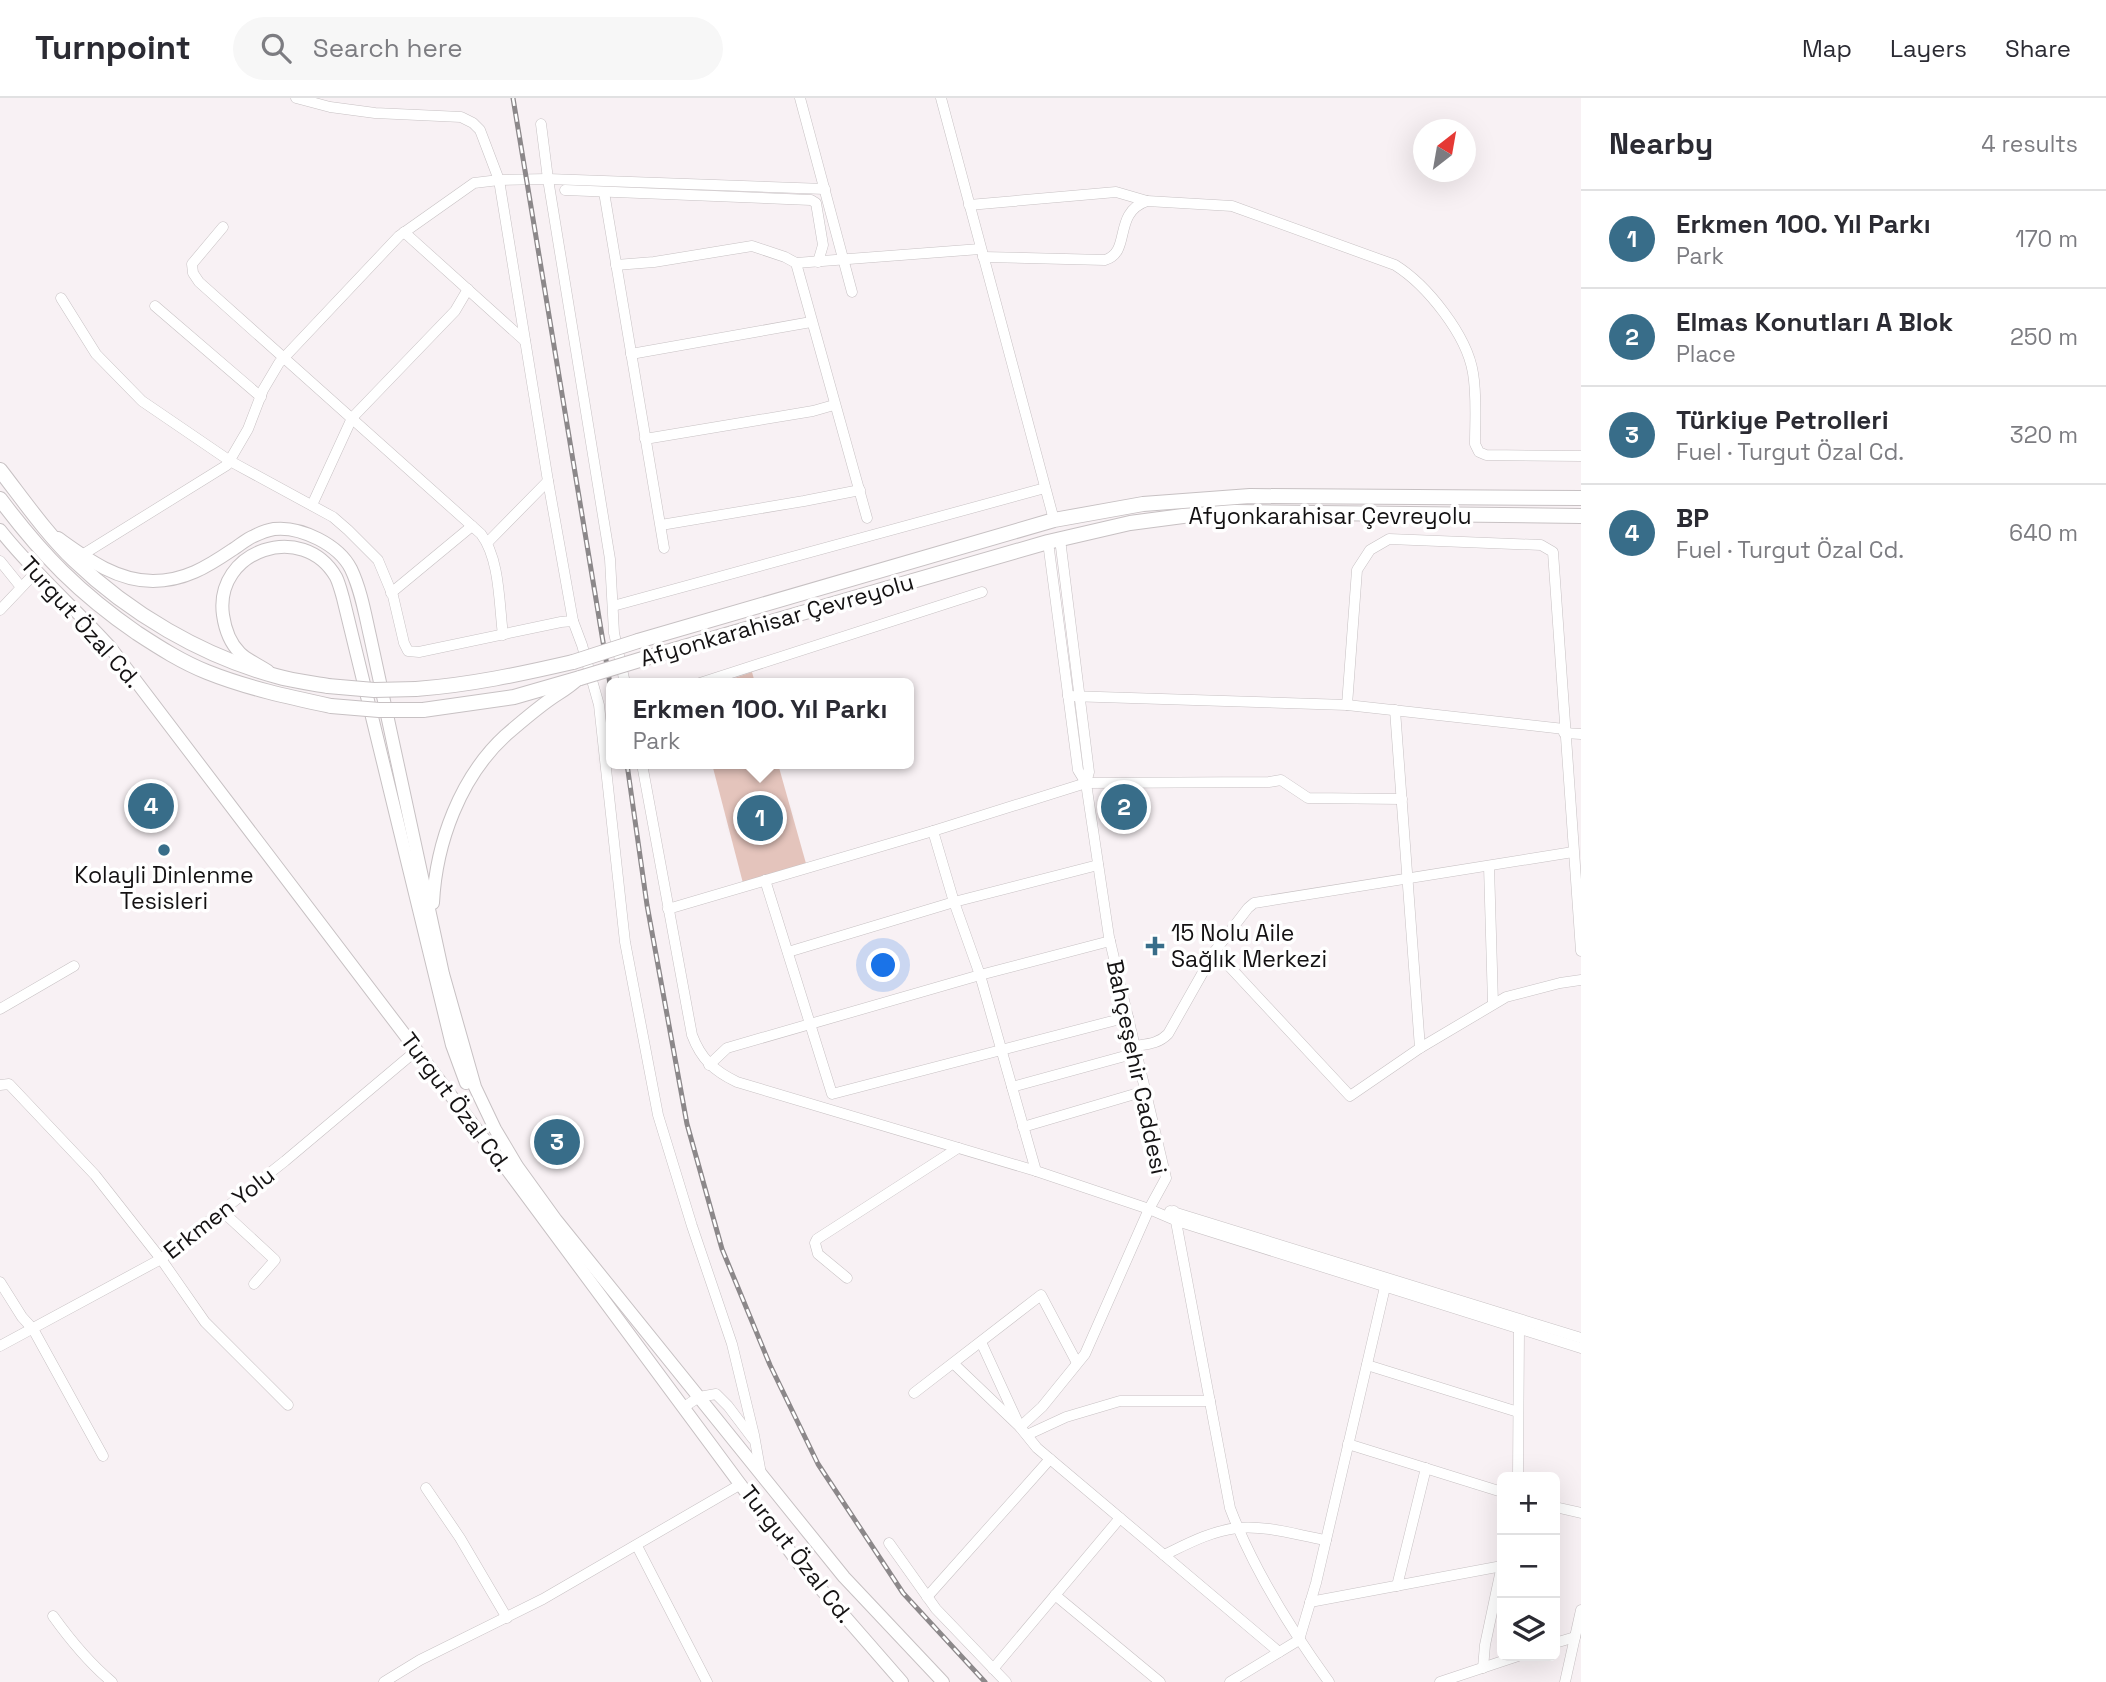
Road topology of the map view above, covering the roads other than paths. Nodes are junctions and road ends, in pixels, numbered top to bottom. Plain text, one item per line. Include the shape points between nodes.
1 (296, 98) edge
2 (800, 98) edge
3 (312, 100) edge
4 (942, 102) edge
5 (541, 124) dead end
6 (548, 179) junction
7 (499, 180) junction
8 (825, 189) junction
9 (565, 190) dead end
10 (604, 192) junction
11 (1147, 201) junction
12 (969, 205) junction
13 (223, 227) dead end
14 (404, 232) junction
15 (981, 253) junction
16 (843, 260) junction
17 (818, 262) junction
18 (796, 263) junction
19 (616, 265) junction
20 (468, 289) junction
21 (852, 292) dead end
22 (61, 298) dead end
23 (155, 306) dead end
24 (811, 322) junction
25 (525, 341) junction
26 (631, 354) junction
27 (284, 358) junction
28 (261, 397) junction
29 (834, 405) junction
30 (352, 418) junction
31 (645, 439) junction
32 (1581, 456) edge
33 (230, 461) junction
34 (0, 470) edge
35 (548, 481) junction
36 (1045, 488) junction
37 (860, 490) junction
38 (1581, 498) edge
39 (0, 499) edge
40 (312, 505) junction
41 (1581, 516) edge
42 (867, 518) dead end
43 (1054, 520) junction
44 (661, 525) junction
45 (472, 526) junction
46 (0, 530) edge
47 (46, 530) junction
48 (1054, 540) junction
49 (488, 542) junction
50 (664, 548) dead end
51 (82, 555) junction
52 (0, 561) edge
53 (36, 572) junction
54 (21, 587) junction
55 (982, 592) dead end
56 (391, 593) junction
57 (613, 606) junction
58 (0, 610) edge
59 (573, 621) junction
60 (503, 635) junction
61 (277, 676) junction
62 (580, 678) junction
63 (624, 678) edge
64 (715, 678) edge
65 (1074, 697) junction
66 (1347, 705) junction
67 (1395, 710) junction
68 (1564, 731) junction
69 (1581, 734) edge
70 (606, 769) edge
71 (606, 769) edge
72 (643, 769) edge
73 (1086, 783) junction
74 (1402, 799) junction
75 (933, 831) junction
76 (1573, 852) junction
77 (1098, 865) junction
78 (1489, 866) junction
79 (1578, 873) edge
80 (765, 880) junction
81 (1408, 880) junction
82 (954, 902) junction
83 (668, 909) junction
84 (430, 918) junction
85 (1110, 941) junction
86 (1215, 951) junction
87 (1581, 951) edge
88 (788, 953) junction
89 (74, 965) dead end
90 (980, 975) junction
91 (1581, 981) edge
92 (1493, 1004) junction
93 (0, 1009) edge
94 (1128, 1017) junction
95 (810, 1025) junction
96 (1420, 1048) junction
97 (1135, 1049) junction
98 (417, 1050) junction
99 (1001, 1050) junction
100 (709, 1065) junction
101 (0, 1085) edge
102 (1012, 1087) junction
103 (1145, 1091) junction
104 (1023, 1127) junction
105 (958, 1148) junction
106 (511, 1167) junction
107 (1036, 1171) junction
108 (1149, 1209) junction
109 (222, 1211) junction
110 (1176, 1216) junction
111 (162, 1259) junction
112 (847, 1278) dead end
113 (0, 1282) edge
114 (254, 1284) dead end
115 (1385, 1287) junction
116 (33, 1329) junction
117 (1519, 1329) junction
118 (1581, 1338) edge
119 (981, 1342) junction
120 (0, 1346) edge
121 (1581, 1348) edge
122 (1077, 1363) junction
123 (954, 1364) junction
124 (1367, 1366) junction
125 (914, 1393) dead end
126 (699, 1397) junction
127 (1210, 1401) junction
128 (288, 1405) dead end
129 (684, 1407) junction
130 (1518, 1412) junction
131 (1023, 1431) junction
132 (755, 1442) junction
133 (1348, 1444) junction
134 (103, 1455) dead end
135 (1050, 1459) junction
136 (1426, 1468) junction
137 (1518, 1472) edge
138 (761, 1474) junction
139 (741, 1485) junction
140 (426, 1488) dead end
141 (1497, 1490) edge
142 (1560, 1508) edge
143 (1581, 1513) edge
144 (1120, 1518) junction
145 (1238, 1528) junction
146 (1325, 1541) junction
147 (888, 1543) dead end
148 (637, 1546) junction
149 (1164, 1555) junction
150 (1497, 1566) edge
151 (1397, 1586) junction
152 (1497, 1589) edge
153 (1055, 1595) junction
154 (928, 1597) junction
155 (1310, 1602) junction
156 (1581, 1610) edge
157 (53, 1616) dead end
158 (507, 1618) junction
159 (1575, 1637) junction
160 (1299, 1640) junction
161 (1560, 1642) edge
162 (1279, 1652) junction
163 (1503, 1661) edge
164 (1483, 1668) junction
165 (993, 1669) junction
166 (896, 1680) edge
167 (112, 1682) edge
168 (384, 1682) edge
169 (707, 1682) edge
170 (943, 1682) edge
171 (1006, 1682) edge
172 (1160, 1682) edge
173 (1230, 1682) edge
174 (1329, 1682) edge
175 (1440, 1682) edge
176 (1565, 1682) edge

1 - 3 street
2 - 8 street
3 - 7 street via 363,111 468,119 480,130
4 - 12 street
5 - 6 street
6 - 7 street
6 - 8 street
6 - 57 street via 610,559
7 - 14 street via 474,183
7 - 25 street
8 - 16 street
9 - 10 street
10 - 17 street via 811,200 816,203 823,244
10 - 19 street
11 - 12 street via 1116,192
11 - 15 street via 1127,218 1119,249 1105,260
11 - 32 street via 1232,206 1395,265 1434,299 1464,347 1473,372 1479,452
12 - 15 street
13 - 27 street via 191,264 192,273
14 - 20 street
14 - 27 street
15 - 16 street
15 - 36 street
16 - 17 street
16 - 21 street
17 - 18 street
18 - 19 street via 752,246
18 - 24 street
19 - 26 street
20 - 25 street
20 - 30 street via 455,311
22 - 33 street via 96,354 142,401
23 - 28 street
24 - 26 street
24 - 29 street
25 - 35 street
26 - 31 street
27 - 28 street
27 - 30 street
28 - 33 street
29 - 31 street
29 - 37 street
30 - 40 street
30 - 45 street
31 - 44 street
33 - 40 street
33 - 51 street
34 - 47 highway, Afyonkarahisar Çevreyolu
35 - 49 street
35 - 59 street
36 - 43 street
36 - 57 street
37 - 42 street
37 - 44 street
38 - 43 highway, Afyonkarahisar Çevreyolu via 1224,497 1143,504
39 - 62 highway, Afyonkarahisar Çevreyolu, bridge via 75,586 112,616 166,652 253,688 331,706 424,710 514,696
40 - 56 street via 333,517 378,560
41 - 48 highway, Afyonkarahisar Çevreyolu via 1222,513 1130,523
43 - 61 highway, Afyonkarahisar Çevreyolu, bridge via 573,662 495,680 374,690
44 - 50 street
45 - 49 street
45 - 56 street
46 - 53 main road, Turgut Özal Cd.
47 - 51 main road
47 - 61 highway, Afyonkarahisar Çevreyolu via 75,561 146,616 224,659
48 - 62 highway, Afyonkarahisar Çevreyolu, bridge
48 - 65 street, Bahçeşehir Caddesi
49 - 60 street
51 - 84 main road via 128,578 152,581 196,573 252,537 274,529 298,531 338,553 351,567 361,595
52 - 54 street
53 - 54 street
53 - 98 main road, Turgut Özal Cd. via 110,647
54 - 58 street
55 - 64 street
56 - 60 street via 404,643 411,652
57 - 63 street
59 - 60 street
59 - 71 street via 599,705
61 - 106 main road via 241,653 225,629 222,604 225,588 242,562 270,547 289,546 324,562 337,578 452,1045 474,1102
62 - 84 main road via 503,738 463,794 443,841
65 - 66 street
65 - 73 street, Bahçeşehir Caddesi via 1088,772
66 - 67 street
66 - 68 street via 1357,570 1370,550 1389,539 1541,545 1553,552
67 - 68 street
67 - 74 street
68 - 69 street
68 - 76 street
70 - 132 street via 625,942 658,1115 732,1344
72 - 83 street
73 - 74 street via 1281,780 1308,798
73 - 75 street
73 - 77 street, Bahçeşehir Caddesi
74 - 81 street
75 - 80 street
75 - 82 street
76 - 78 street
76 - 79 street
77 - 82 street
77 - 85 street, Bahçeşehir Caddesi
78 - 81 street
78 - 92 street
79 - 87 street
80 - 83 street
80 - 88 street
81 - 86 street via 1254,903
81 - 96 street
82 - 88 street
82 - 90 street
83 - 100 street via 692,1035
84 - 106 main road via 475,1087
85 - 90 street
85 - 94 street, Bahçeşehir Caddesi
86 - 96 street via 1350,1096
86 - 97 street via 1168,1034
88 - 95 street
89 - 93 street
90 - 95 street
90 - 99 street
91 - 92 street via 1559,983
92 - 96 street
94 - 97 street, Bahçeşehir Caddesi
94 - 99 street
95 - 99 street via 832,1094
95 - 100 street via 727,1048
97 - 102 street
97 - 103 street, Bahçeşehir Caddesi
98 - 106 main road, Turgut Özal Cd.
98 - 109 street, Erkmen Yolu
99 - 102 street
100 - 105 street via 737,1082
101 - 111 street via 9,1084 85,1165
102 - 104 street
103 - 104 street
103 - 108 street, Bahçeşehir Caddesi via 1166,1178
104 - 107 street
105 - 107 street
105 - 112 street via 817,1239 818,1254
106 - 126 main road, Turgut Özal Cd.
106 - 129 main road, Turgut Özal Cd.
107 - 108 street
108 - 110 street
108 - 122 street, Bahçeşehir Caddesi
109 - 111 street, Erkmen Yolu
109 - 114 street via 275,1260
110 - 115 street
110 - 118 street
110 - 127 street
111 - 116 street, Erkmen Yolu
111 - 128 street via 205,1322
113 - 116 street
115 - 117 street
115 - 124 street
116 - 120 street, Erkmen Yolu
116 - 134 street
117 - 121 street
117 - 130 street
119 - 122 street via 1041,1294
119 - 123 street
119 - 131 street
122 - 131 street, Bahçeşehir Caddesi
123 - 125 street
123 - 131 street
124 - 130 street
124 - 133 street
126 - 129 street
126 - 132 street via 716,1394
126 - 138 main road, Turgut Özal Cd.
127 - 131 street via 1119,1401
127 - 145 street via 1230,1508
129 - 139 main road, Turgut Özal Cd.
130 - 137 street
131 - 135 street
132 - 138 street
133 - 136 street
133 - 146 street
135 - 144 street
135 - 154 street
136 - 141 street
136 - 151 street
138 - 170 main road, Turgut Özal Cd. via 844,1577
139 - 148 street
139 - 166 main road, Turgut Özal Cd. via 800,1565
140 - 158 street
142 - 143 street
144 - 149 street
144 - 153 street
145 - 146 street
145 - 149 street via 1202,1537
145 - 160 street
146 - 155 street
147 - 154 street
148 - 158 street
148 - 169 street
149 - 162 street
150 - 151 street
151 - 155 street
152 - 164 street
153 - 165 street
153 - 172 street
154 - 165 street
155 - 160 street
156 - 159 street
157 - 167 street
158 - 168 street
159 - 161 street
159 - 176 street
160 - 162 street
160 - 174 street
162 - 173 street
163 - 164 street
164 - 175 street
165 - 171 street

